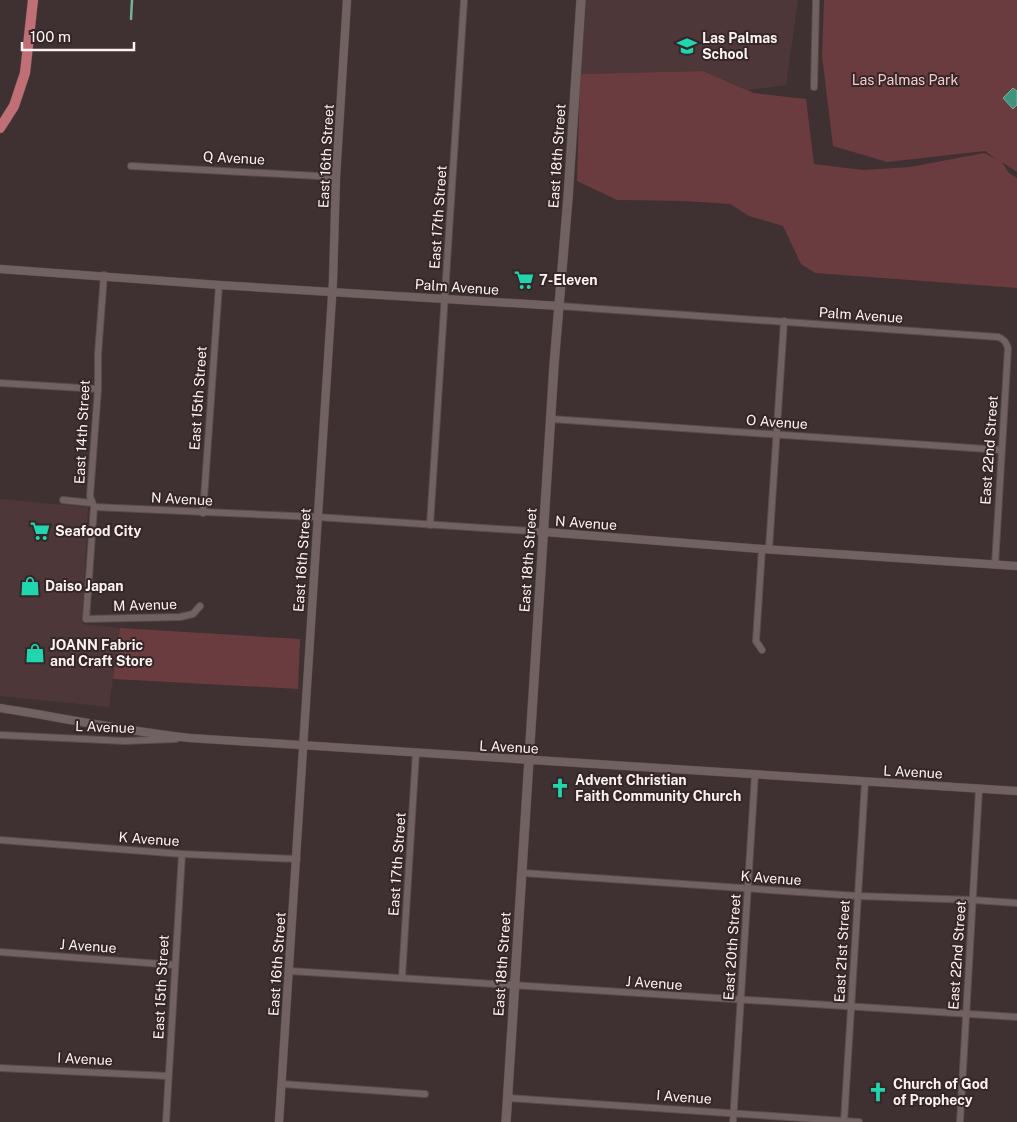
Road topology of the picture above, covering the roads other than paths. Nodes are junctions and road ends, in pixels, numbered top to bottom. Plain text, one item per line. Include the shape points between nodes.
1 (33, 0) edge
2 (348, 0) edge
3 (464, 0) edge
4 (581, 0) edge
5 (816, 0) edge
6 (814, 87) dead end
7 (0, 128) edge
8 (131, 166) dead end
9 (336, 177) junction
10 (0, 269) edge
11 (104, 275) junction
12 (219, 285) junction
13 (332, 291) junction
14 (445, 298) junction
15 (559, 306) junction
16 (784, 322) junction
17 (1002, 339) joint
18 (0, 383) edge
19 (98, 389) junction
20 (551, 419) junction
21 (776, 435) junction
22 (1001, 450) junction
23 (63, 500) dead end
24 (93, 505) junction
25 (203, 513) junction
26 (318, 517) junction
27 (430, 525) junction
28 (544, 532) junction
29 (765, 549) junction
30 (995, 565) junction
31 (1017, 566) edge
32 (200, 606) dead end
33 (86, 619) joint
34 (762, 650) dead end
35 (0, 708) edge
36 (0, 735) edge
37 (190, 738) junction
38 (304, 745) junction
39 (416, 752) junction
40 (529, 760) junction
41 (755, 774) junction
42 (865, 782) junction
43 (979, 789) junction
44 (1017, 791) edge
45 (0, 840) edge
46 (182, 854) junction
47 (297, 860) junction
48 (523, 873) junction
49 (748, 889) junction
50 (858, 896) junction
51 (973, 900) junction
52 (1017, 903) edge
53 (0, 952) edge
54 (175, 965) junction
55 (290, 971) junction
56 (402, 978) junction
57 (514, 986) junction
58 (741, 1001) junction
59 (851, 1008) junction
60 (966, 1014) junction
61 (1017, 1017) edge
62 (0, 1068) edge
63 (168, 1076) junction
64 (282, 1084) junction
65 (425, 1094) dead end
66 (508, 1098) junction
67 (734, 1113) junction
68 (166, 1122) edge
69 (279, 1122) edge
70 (506, 1122) edge
71 (733, 1122) edge
72 (844, 1122) edge
73 (859, 1122) edge
74 (960, 1122) edge

1 - 7 main road via 25,73 14,106
2 - 9 street, East 16th Street
3 - 14 street, East 17th Street
4 - 15 main road, East 18th Street
5 - 6 street
8 - 9 street, Q Avenue
9 - 13 street, East 16th Street
10 - 11 street, Palm Avenue
11 - 12 street, Palm Avenue
11 - 19 street, East 14th Street
12 - 13 street, Palm Avenue
12 - 25 street, East 15th Street
13 - 14 street, Palm Avenue
13 - 26 street, East 16th Street
14 - 15 street, Palm Avenue
14 - 27 street, East 17th Street
15 - 16 street, Palm Avenue
15 - 20 main road, East 18th Street
16 - 17 street, Palm Avenue
16 - 21 street
17 - 22 street, East 22nd Street via 1008,348
18 - 19 street
19 - 24 street, East 14th Street via 90,496
20 - 21 street, O Avenue
20 - 28 main road, East 18th Street
21 - 22 street, O Avenue
21 - 29 street
22 - 30 street, East 22nd Street
23 - 24 street, N Avenue
24 - 25 street, N Avenue
24 - 33 street, East 14th Street
25 - 26 street, N Avenue
26 - 27 street, N Avenue
26 - 38 street, East 16th Street
27 - 28 street, N Avenue
28 - 29 street, N Avenue
28 - 40 main road, East 18th Street
29 - 30 street, N Avenue
29 - 34 street via 756,641
30 - 31 street, N Avenue
32 - 33 street, M Avenue via 193,614 180,617
35 - 37 street
36 - 37 street, L Avenue via 125,741
37 - 38 street, L Avenue
38 - 39 street, L Avenue
38 - 47 street, East 16th Street
39 - 40 street, L Avenue
39 - 56 street, East 17th Street
40 - 41 street, L Avenue
40 - 48 main road, East 18th Street
41 - 42 street, L Avenue
41 - 49 street, East 20th Street
42 - 43 street, L Avenue
42 - 50 street, East 21st Street
43 - 44 street, L Avenue
43 - 51 street, East 22nd Street
45 - 46 street, K Avenue
46 - 47 street, K Avenue
46 - 54 street, East 15th Street
47 - 55 street, East 16th Street
48 - 49 street, K Avenue
48 - 57 main road, East 18th Street
49 - 50 street, K Avenue
49 - 58 street, East 20th Street
50 - 51 street, K Avenue
50 - 59 street, East 21st Street
51 - 52 street, K Avenue
51 - 60 street, East 22nd Street
53 - 54 street, J Avenue
54 - 63 street, East 15th Street
55 - 56 street, J Avenue
55 - 64 street, East 16th Street
56 - 57 street, J Avenue
57 - 58 street, J Avenue
57 - 66 main road, East 18th Street
58 - 59 street, J Avenue
58 - 67 street, East 20th Street
59 - 60 street, J Avenue
59 - 72 street, East 21st Street
60 - 61 street, J Avenue
60 - 74 street, East 22nd Street
62 - 63 street, I Avenue
63 - 68 street, East 15th Street
64 - 65 street
64 - 69 street, East 16th Street
66 - 67 street, I Avenue
66 - 70 main road, East 18th Street
67 - 71 street, East 20th Street
67 - 72 street, I Avenue
72 - 73 street, I Avenue

